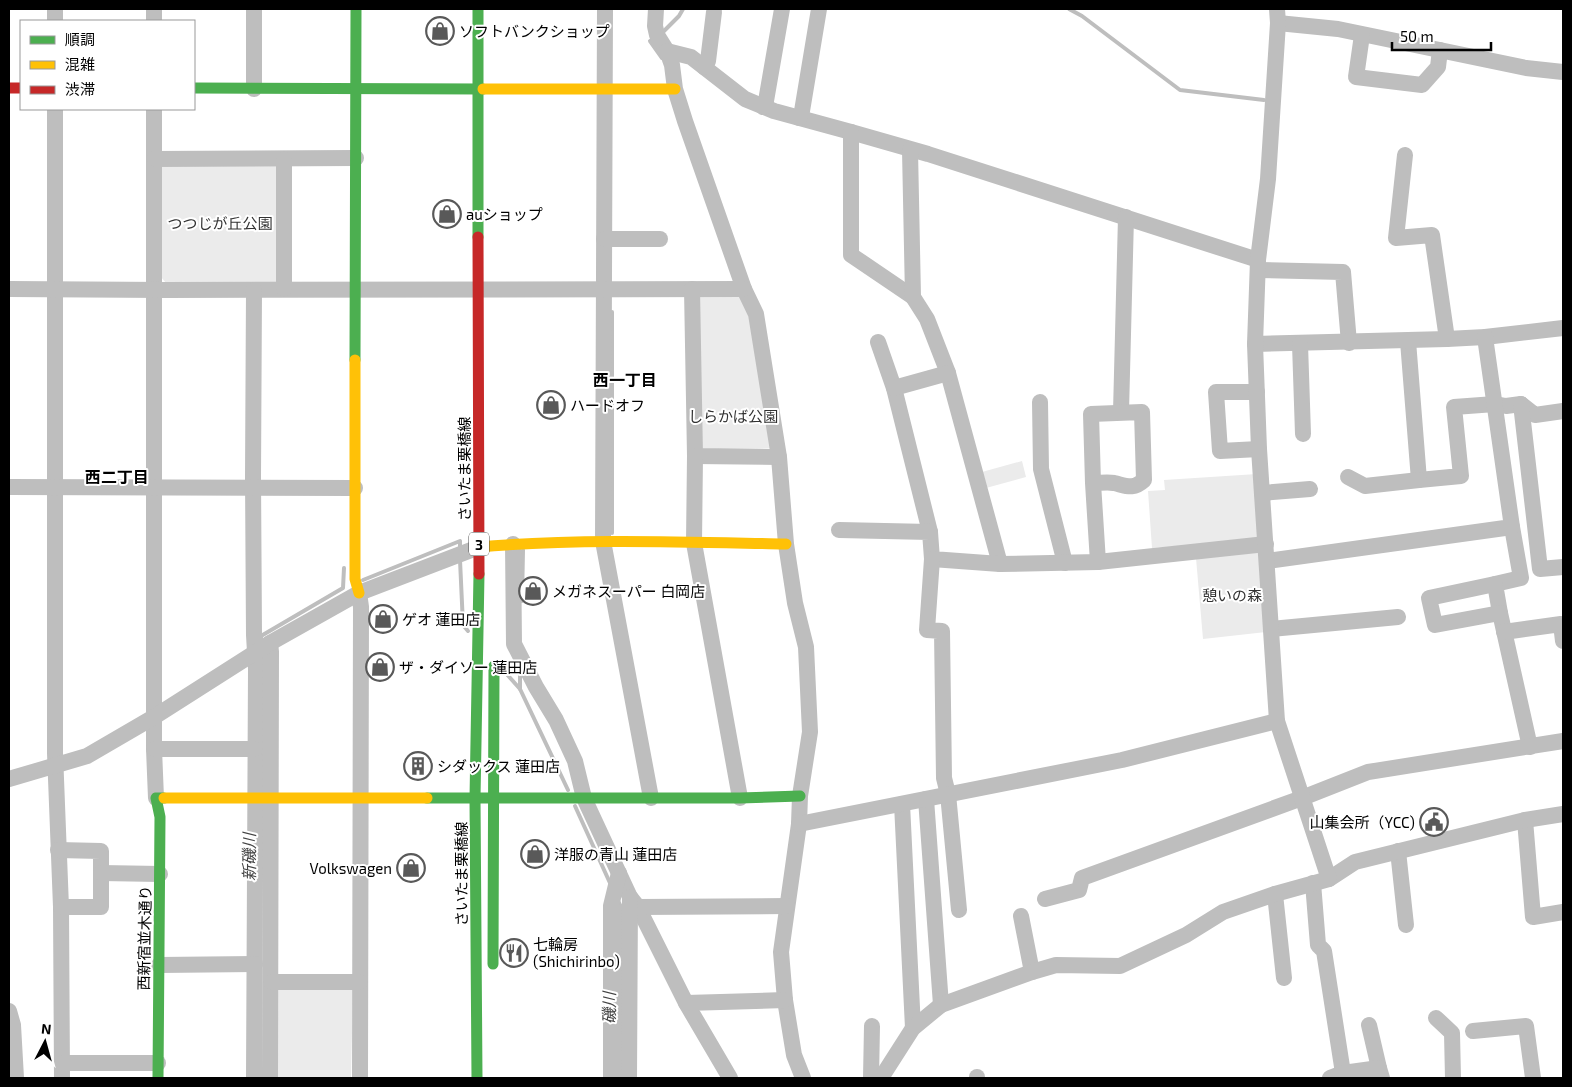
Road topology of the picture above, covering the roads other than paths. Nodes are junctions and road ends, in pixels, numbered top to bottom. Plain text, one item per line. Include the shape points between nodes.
1 (254, 9) edge
2 (356, 9) edge
3 (478, 9) edge
4 (605, 9) edge
5 (656, 9) edge
6 (782, 9) edge
7 (820, 9) edge
8 (714, 12) dead end
9 (1277, 16) edge
10 (1362, 35) junction
11 (667, 50) junction
12 (1440, 50) junction
13 (704, 67) junction
14 (1563, 72) edge
15 (195, 88) edge
16 (254, 89) junction
17 (356, 89) junction
18 (478, 89) junction
19 (605, 89) junction
20 (673, 89) junction
21 (763, 107) junction
22 (55, 110) edge
23 (154, 110) edge
24 (799, 118) junction
25 (851, 132) junction
26 (910, 150) junction
27 (1405, 155) dead end
28 (356, 158) junction
29 (155, 159) junction
30 (284, 159) junction
31 (1126, 217) junction
32 (604, 239) junction
33 (660, 240) dead end
34 (1258, 265) junction
35 (9, 289) edge
36 (55, 289) junction
37 (284, 289) junction
38 (355, 289) junction
39 (478, 289) junction
40 (604, 289) junction
41 (692, 289) junction
42 (744, 289) junction
43 (154, 290) junction
44 (254, 290) junction
45 (913, 297) junction
46 (1563, 328) edge
47 (1485, 337) junction
48 (1447, 339) junction
49 (1408, 341) junction
50 (878, 342) dead end
51 (1349, 343) junction
52 (1255, 344) junction
53 (1300, 344) junction
54 (948, 373) junction
55 (894, 388) junction
56 (1257, 392) junction
57 (1040, 402) dead end
58 (1495, 404) junction
59 (1521, 404) junction
60 (1563, 410) edge
61 (1121, 412) junction
62 (1303, 434) dead end
63 (1259, 449) junction
64 (694, 456) junction
65 (779, 457) junction
66 (1348, 477) dead end
67 (1419, 480) junction
68 (1093, 483) junction
69 (9, 487) edge
70 (56, 487) junction
71 (154, 487) junction
72 (253, 488) junction
73 (355, 488) junction
74 (1310, 490) dead end
75 (1262, 493) junction
76 (1512, 527) junction
77 (839, 530) dead end
78 (930, 532) junction
79 (603, 542) junction
80 (694, 543) junction
81 (513, 544) junction
82 (786, 544) junction
83 (1266, 544) junction
84 (490, 546) junction
85 (932, 558) junction
86 (1267, 561) junction
87 (1098, 562) junction
88 (1065, 563) junction
89 (1000, 564) junction
90 (1563, 567) edge
91 (1496, 584) junction
92 (358, 593) junction
93 (1500, 613) junction
94 (1398, 617) dead end
95 (1272, 630) junction
96 (1504, 632) junction
97 (1563, 641) edge
98 (270, 642) junction
99 (494, 652) dead end
100 (254, 653) junction
101 (154, 717) junction
102 (1277, 721) junction
103 (1563, 741) edge
104 (1530, 747) junction
105 (154, 749) junction
106 (255, 749) junction
107 (56, 766) junction
108 (9, 779) edge
109 (948, 794) junction
110 (800, 796) junction
111 (156, 798) junction
112 (263, 798) junction
113 (360, 798) junction
114 (475, 798) junction
115 (495, 798) junction
116 (584, 798) junction
117 (651, 798) junction
118 (740, 798) junction
119 (1302, 798) junction
120 (926, 800) junction
121 (902, 804) junction
122 (1563, 814) edge
123 (1525, 820) junction
124 (799, 824) junction
125 (58, 850) junction
126 (1398, 851) junction
127 (101, 873) junction
128 (619, 873) junction
129 (160, 874) junction
130 (1329, 879) junction
131 (1313, 884) junction
132 (1275, 894) junction
133 (1045, 899) dead end
134 (634, 902) junction
135 (61, 906) junction
136 (787, 906) junction
137 (960, 910) dead end
138 (1563, 912) edge
139 (1021, 916) dead end
140 (1406, 925) dead end
141 (255, 964) junction
142 (159, 965) junction
143 (493, 971) dead end
144 (1032, 972) junction
145 (1284, 978) dead end
146 (271, 982) junction
147 (360, 982) junction
148 (785, 1000) junction
149 (686, 1003) junction
150 (941, 1005) junction
151 (9, 1011) edge
152 (1436, 1018) dead end
153 (1369, 1025) dead end
154 (872, 1026) dead end
155 (913, 1028) junction
156 (1473, 1031) dead end
157 (62, 1071) edge
158 (158, 1071) edge
159 (1380, 1073) edge
160 (1336, 1076) edge
161 (16, 1078) edge
162 (254, 1078) edge
163 (270, 1078) edge
164 (360, 1078) edge
165 (477, 1078) edge
166 (611, 1078) edge
167 (628, 1078) edge
168 (730, 1078) edge
169 (803, 1078) edge
170 (871, 1078) edge
171 (881, 1078) edge
172 (1452, 1078) edge
173 (1533, 1078) edge

1 - 16 street
2 - 17 street
3 - 18 street, さいたま栗橋線 / 3
4 - 19 street
5 - 11 street via 657,35
6 - 21 street
7 - 24 street
8 - 13 street via 708,60
9 - 10 street
9 - 34 street via 1268,179
10 - 12 street
10 - 12 street via 1356,77 1422,85 1438,67
11 - 13 street via 691,57
11 - 20 street via 672,65
12 - 14 street via 1526,68
13 - 21 street via 745,100
15 - 16 street
16 - 17 street
17 - 18 street
17 - 28 street
18 - 19 street
18 - 39 street, さいたま栗橋線 / 3
19 - 20 street
19 - 32 street
20 - 42 street
21 - 24 street
22 - 36 street
23 - 29 street
24 - 25 street
25 - 26 street
25 - 45 street via 851,255
26 - 31 street
26 - 45 street
27 - 48 street via 1396,238 1432,235
28 - 30 street
28 - 38 street
29 - 30 street
29 - 43 street
30 - 37 street
31 - 34 street
31 - 61 street
32 - 33 street
32 - 40 street
34 - 51 street via 1343,272
34 - 52 street
35 - 36 street
36 - 43 street
36 - 70 street
37 - 38 street
37 - 44 street
38 - 39 street
38 - 73 street
39 - 40 street
39 - 84 street, さいたま栗橋線 / 3
40 - 41 street
40 - 79 street
41 - 42 street
41 - 64 street
42 - 65 street via 756,314
43 - 44 street
43 - 71 street
44 - 72 street
45 - 54 street via 927,319
46 - 47 street
47 - 48 street
47 - 58 street
48 - 49 street
49 - 51 street
49 - 67 street
50 - 55 street
51 - 53 street
52 - 53 street
52 - 56 street
53 - 62 street
54 - 55 street
54 - 89 street
55 - 78 street
56 - 63 street
56 - 63 street via 1216,392 1220,451
57 - 88 street via 1041,469
58 - 59 street
58 - 67 street via 1454,407 1461,476
58 - 76 street
59 - 60 street via 1535,415
59 - 90 street via 1540,569
61 - 68 street via 1092,414
61 - 68 street via 1142,412 1144,480 1138,486 1124,487 1113,483
63 - 75 street
64 - 65 street
64 - 80 street
65 - 82 street
66 - 67 street via 1365,486
68 - 87 street
69 - 70 street
70 - 71 street
70 - 107 street
71 - 72 street
71 - 101 street
72 - 73 street
72 - 100 street
73 - 92 street via 355,579
74 - 75 street
75 - 83 street
76 - 86 street
76 - 91 street via 1520,578
77 - 78 street
78 - 85 street
79 - 80 street
79 - 81 street
79 - 117 street
80 - 82 street
80 - 118 street
81 - 84 street
81 - 116 street via 514,644 575,761
82 - 110 street via 795,604 806,647 810,732
83 - 86 street
83 - 87 street
84 - 92 street
84 - 114 street, さいたま栗橋線 / 3
85 - 89 street
85 - 109 street via 928,630 942,631 944,778
86 - 95 street
87 - 88 street
88 - 89 street
91 - 93 street
91 - 93 street via 1429,598 1435,625
92 - 98 street
92 - 113 street via 361,606
93 - 96 street
94 - 95 street
95 - 102 street
96 - 97 street via 1561,624
96 - 104 street
98 - 100 street
98 - 112 street
99 - 115 street
100 - 101 street
100 - 106 street
101 - 105 street
101 - 107 street via 87,756
102 - 109 street via 1122,760
102 - 119 street
103 - 104 street
104 - 119 street via 1368,772
105 - 106 street
105 - 111 street
106 - 112 street
107 - 108 street
107 - 125 street
109 - 120 street
109 - 137 street
110 - 118 street
110 - 124 street
111 - 112 street
111 - 129 street, 西新宿並木通り via 160,817
112 - 113 street
112 - 141 street
112 - 146 street
113 - 114 street
113 - 147 street
114 - 115 street
114 - 165 street, さいたま栗橋線 / 3
115 - 116 street
115 - 143 street
116 - 117 street
116 - 128 street
117 - 118 street
119 - 130 street
119 - 133 street via 1082,878 1078,890
120 - 121 street
120 - 150 street
121 - 124 street
121 - 155 street
122 - 123 street
123 - 126 street
123 - 138 street via 1533,917
124 - 136 street
125 - 127 street via 101,851
125 - 135 street
126 - 130 street via 1355,862
126 - 140 street
127 - 129 street
127 - 135 street via 101,908
128 - 134 street
128 - 166 street via 611,906
129 - 142 street, 西新宿並木通り
130 - 131 street
131 - 132 street
131 - 160 street via 1318,945 1324,951
132 - 144 street via 1223,912 1120,966 1056,965
132 - 145 street
134 - 136 street
134 - 149 street
134 - 167 street
135 - 157 street
136 - 148 street via 781,952
139 - 144 street
141 - 142 street
141 - 162 street
142 - 158 street, 西新宿並木通り
144 - 150 street
146 - 147 street
146 - 163 street
147 - 164 street
148 - 149 street
148 - 169 street via 794,1055
149 - 168 street
150 - 155 street
151 - 161 street via 13,1025
152 - 172 street via 1452,1033
153 - 159 street
154 - 170 street
155 - 171 street
156 - 173 street via 1526,1026
157 - 158 street
159 - 160 street

